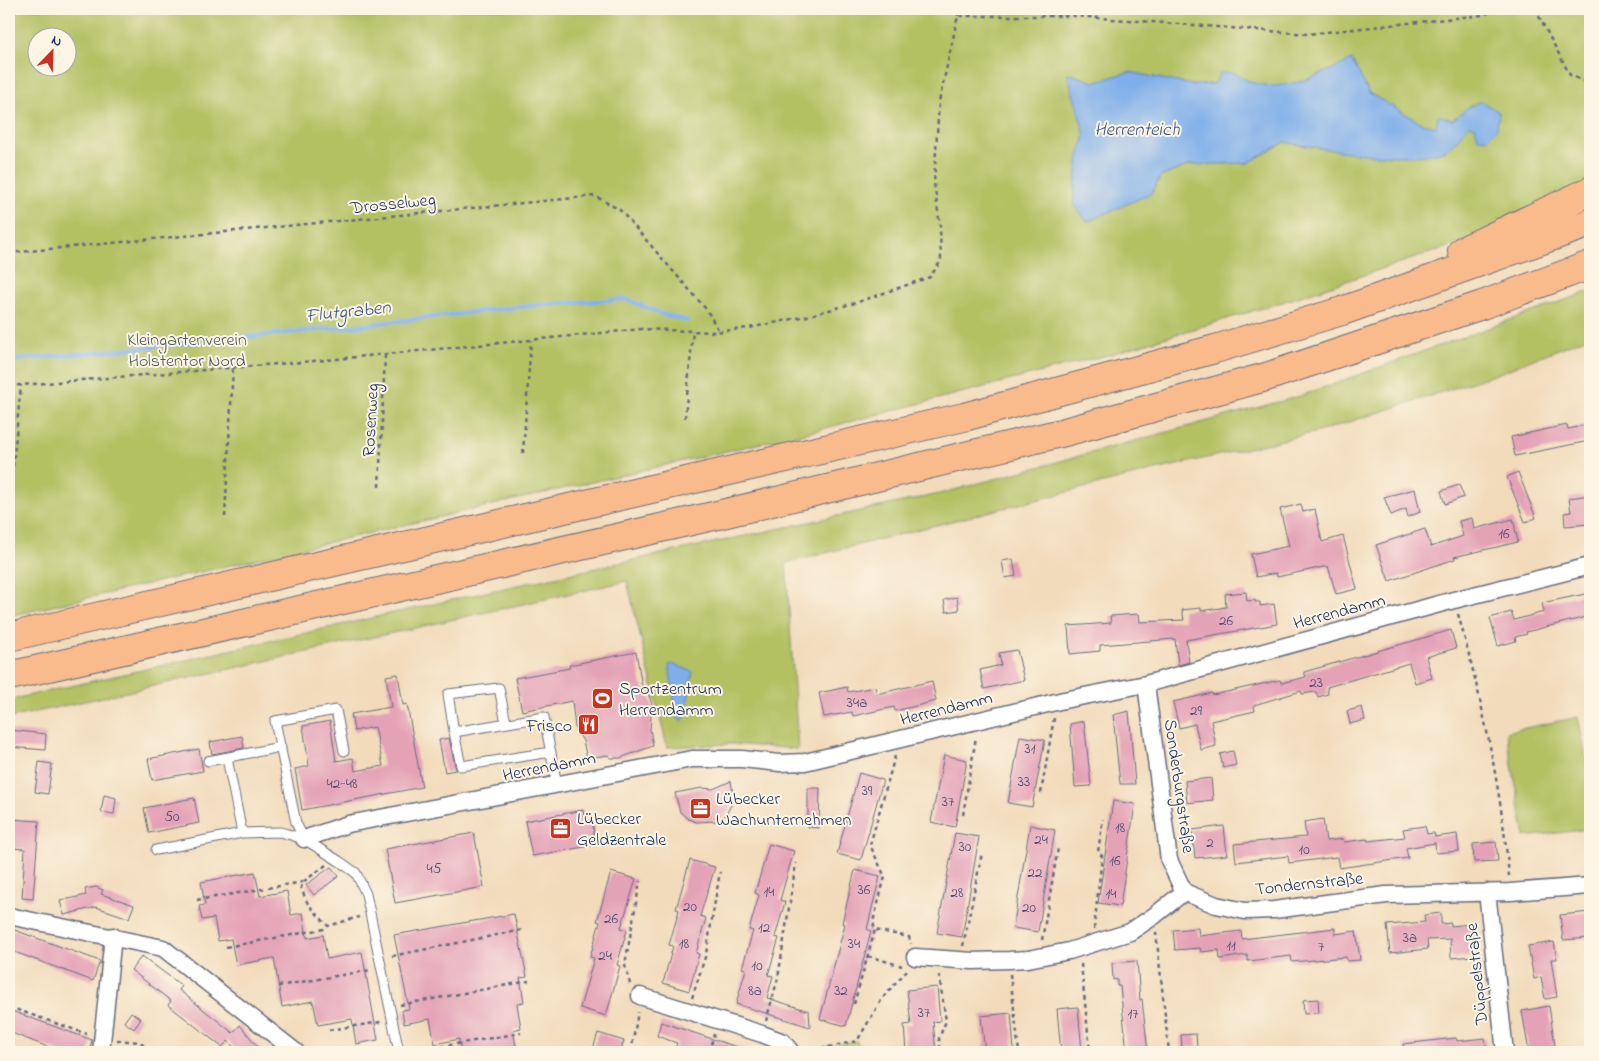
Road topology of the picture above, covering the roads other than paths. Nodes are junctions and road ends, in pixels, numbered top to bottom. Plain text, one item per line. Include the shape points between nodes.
1 (1590, 191) edge
2 (1590, 223) edge
3 (1590, 265) edge
4 (1214, 349) junction
5 (1590, 566) edge
6 (9, 637) edge
7 (9, 676) edge
8 (1146, 684) junction
9 (506, 723) junction
10 (454, 732) junction
11 (281, 747) junction
12 (344, 751) dead end
13 (551, 752) junction
14 (227, 758) junction
15 (208, 761) dead end
16 (556, 785) junction
17 (242, 834) junction
18 (304, 839) junction
19 (156, 850) dead end
20 (1590, 886) edge
21 (1184, 892) junction
22 (1487, 892) junction
23 (9, 916) edge
24 (113, 936) junction
25 (912, 962) road end
26 (641, 996) road end
27 (101, 1046) edge
28 (296, 1052) edge
29 (399, 1052) edge
30 (792, 1052) edge
31 (1505, 1052) edge

1 - 4 highway via 1482,244
2 - 4 highway via 1351,308
3 - 7 highway via 1482,305 1266,377 1061,432 712,516
4 - 6 highway via 964,417
5 - 8 street, Herrendamm
8 - 16 street, Herrendamm via 805,762 692,759
8 - 21 street, Sonderburgstraße via 1169,860
9 - 10 lane
9 - 10 lane via 499,688 448,694
9 - 13 lane via 544,717
10 - 13 lane via 461,766
11 - 12 lane via 275,722 336,710
11 - 14 lane
11 - 18 lane via 296,823
13 - 16 lane
14 - 15 lane
14 - 17 lane
16 - 18 street, Herrendamm via 348,824
17 - 18 lane via 281,832
17 - 19 lane
18 - 29 lane via 356,873 366,894
20 - 22 street, Tondernstraße
21 - 22 street, Tondernstraße via 1216,905 1274,910 1386,894
21 - 25 street via 1130,932 1086,947 1009,960 936,958
22 - 31 street, Düppelstraße
23 - 24 street
24 - 27 street
24 - 28 street via 163,948
26 - 30 street via 762,1034 783,1042

